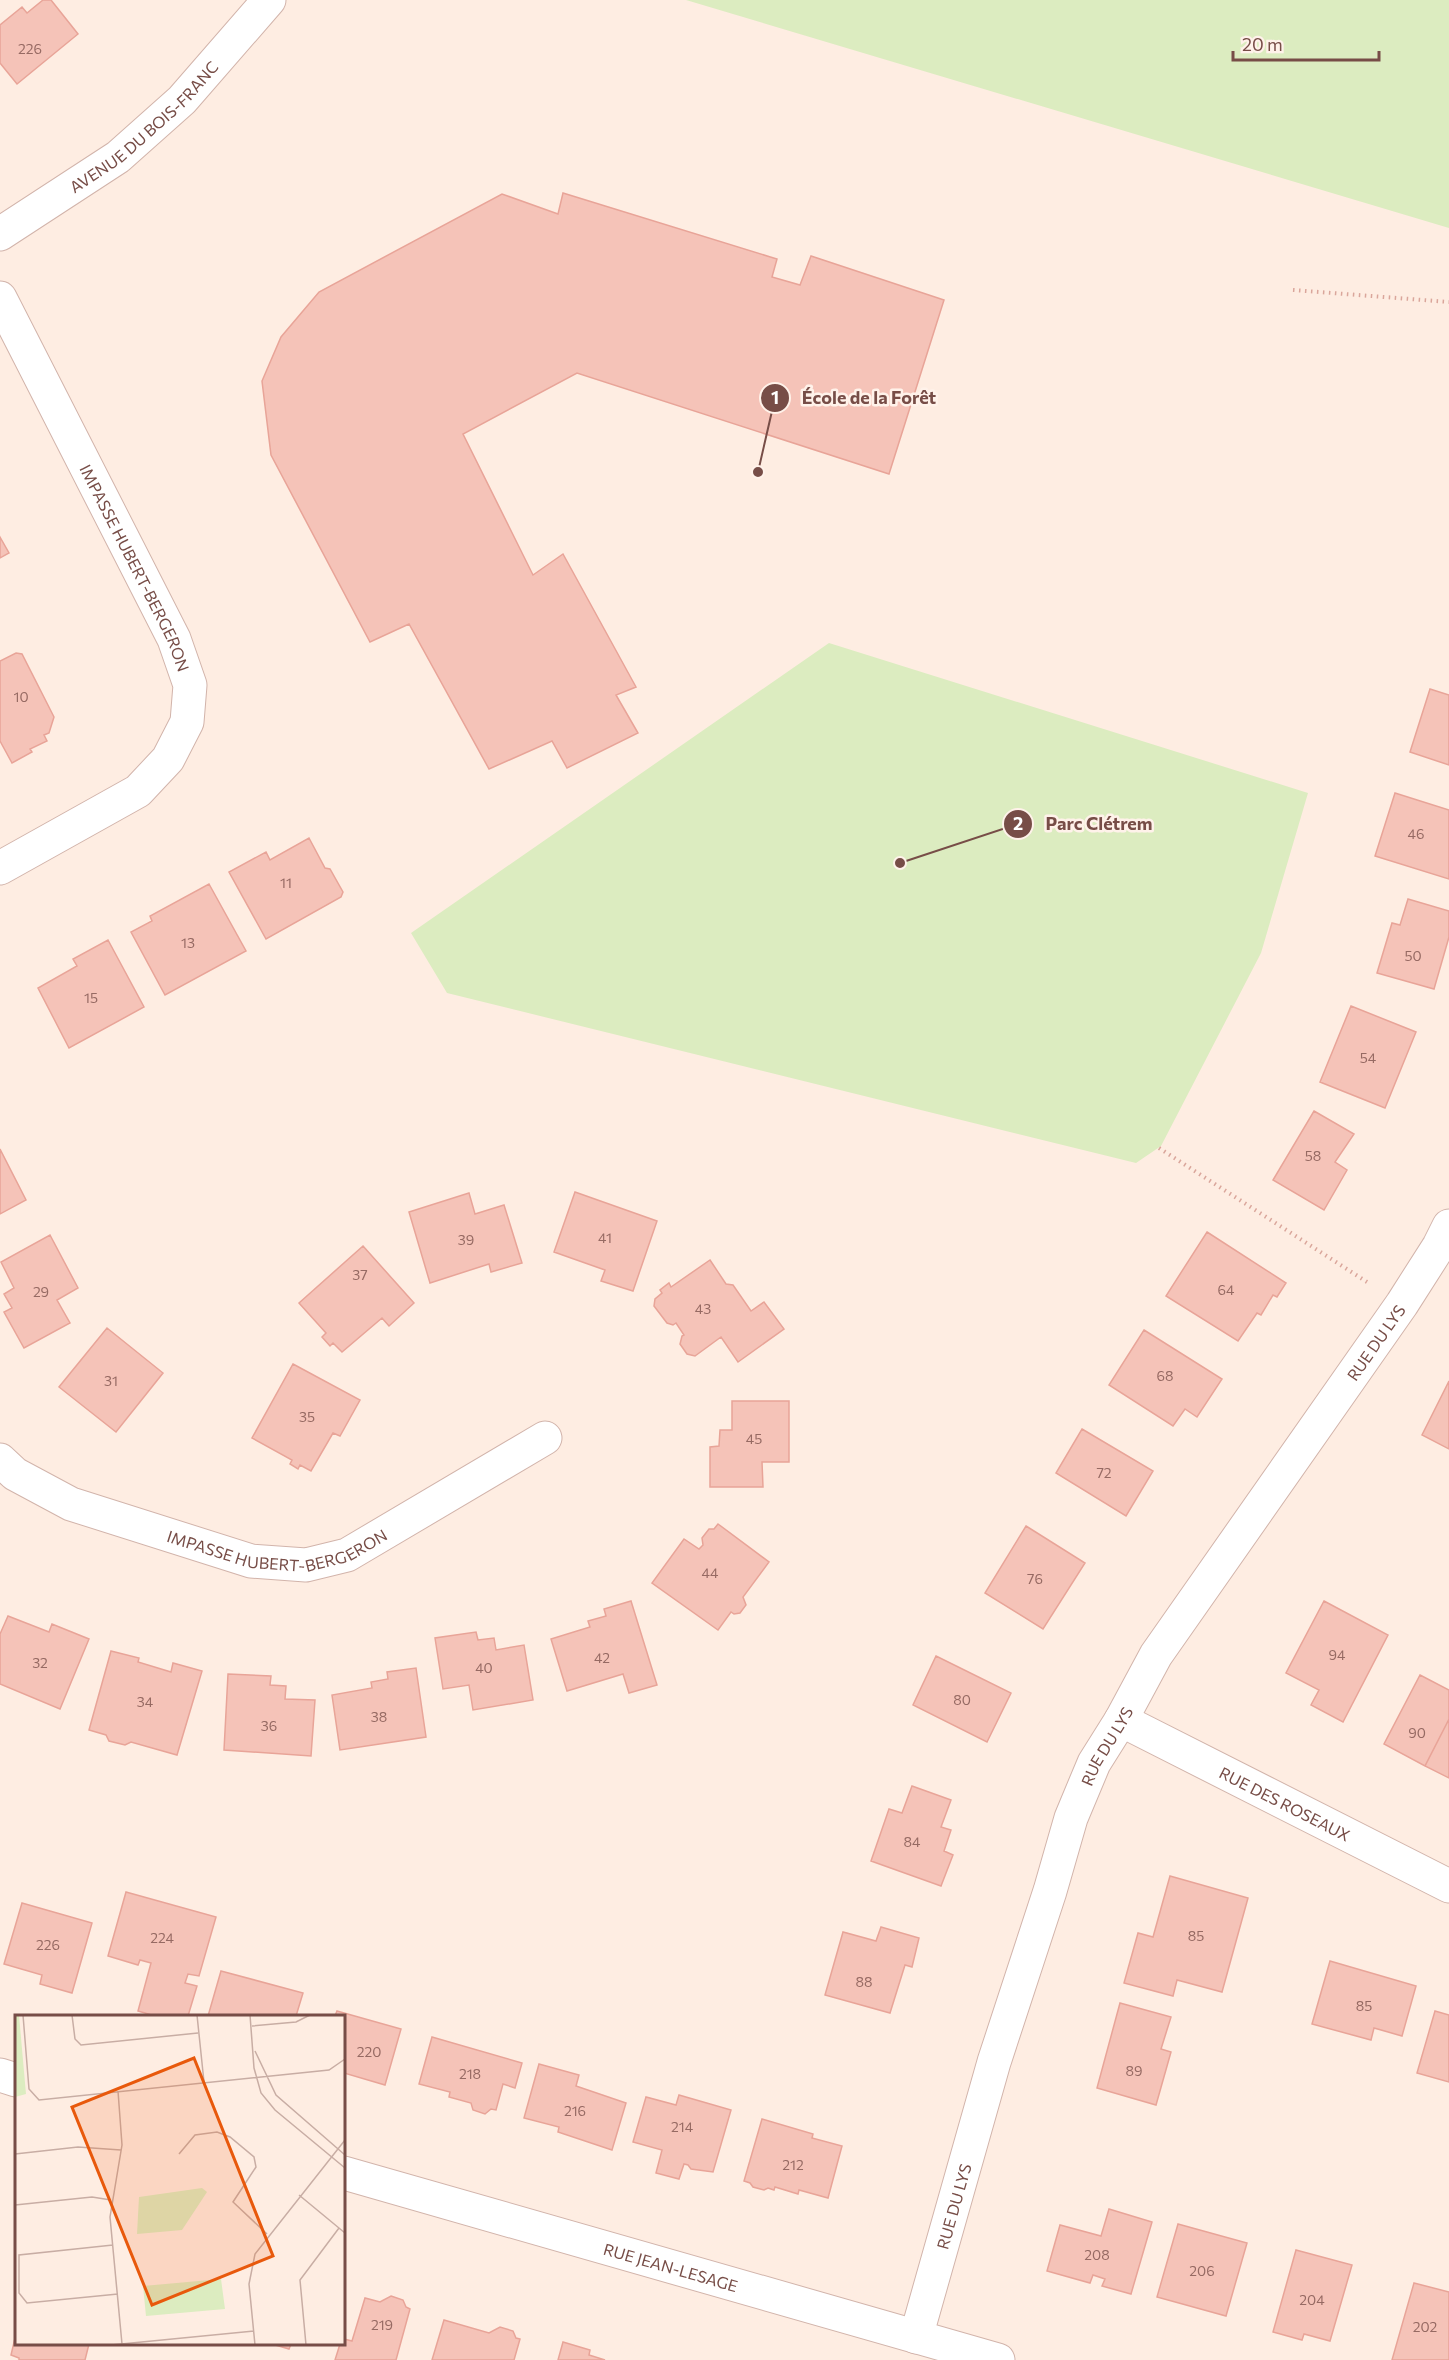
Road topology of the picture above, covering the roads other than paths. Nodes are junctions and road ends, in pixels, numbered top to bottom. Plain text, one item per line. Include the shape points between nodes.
1 (269, 0) edge
2 (0, 234) edge
3 (0, 298) edge
4 (0, 868) edge
5 (1446, 1242) edge
6 (545, 1438) dead end
7 (0, 1460) edge
8 (1121, 1720) junction
9 (1449, 1886) edge
10 (0, 2075) edge
11 (15, 2080) edge
12 (345, 2174) edge
13 (916, 2337) junction
14 (998, 2360) edge

1 - 2 street, AVENUE DU BOIS-FRANC via 182,100 118,157
3 - 4 street, IMPASSE HUBERT-BERGERON via 174,639 190,685 187,722 168,759 138,791
5 - 8 street, RUE DU LYS via 1156,1655
6 - 7 street, IMPASSE HUBERT-BERGERON via 347,1555 306,1565 251,1561 70,1504 15,1474
8 - 9 street, RUE DES ROSEAUX
8 - 13 street, RUE DU LYS via 1094,1763 1071,1818 994,2062
10 - 11 street
12 - 13 street, RUE JEAN-LESAGE
13 - 14 street, RUE JEAN-LESAGE

